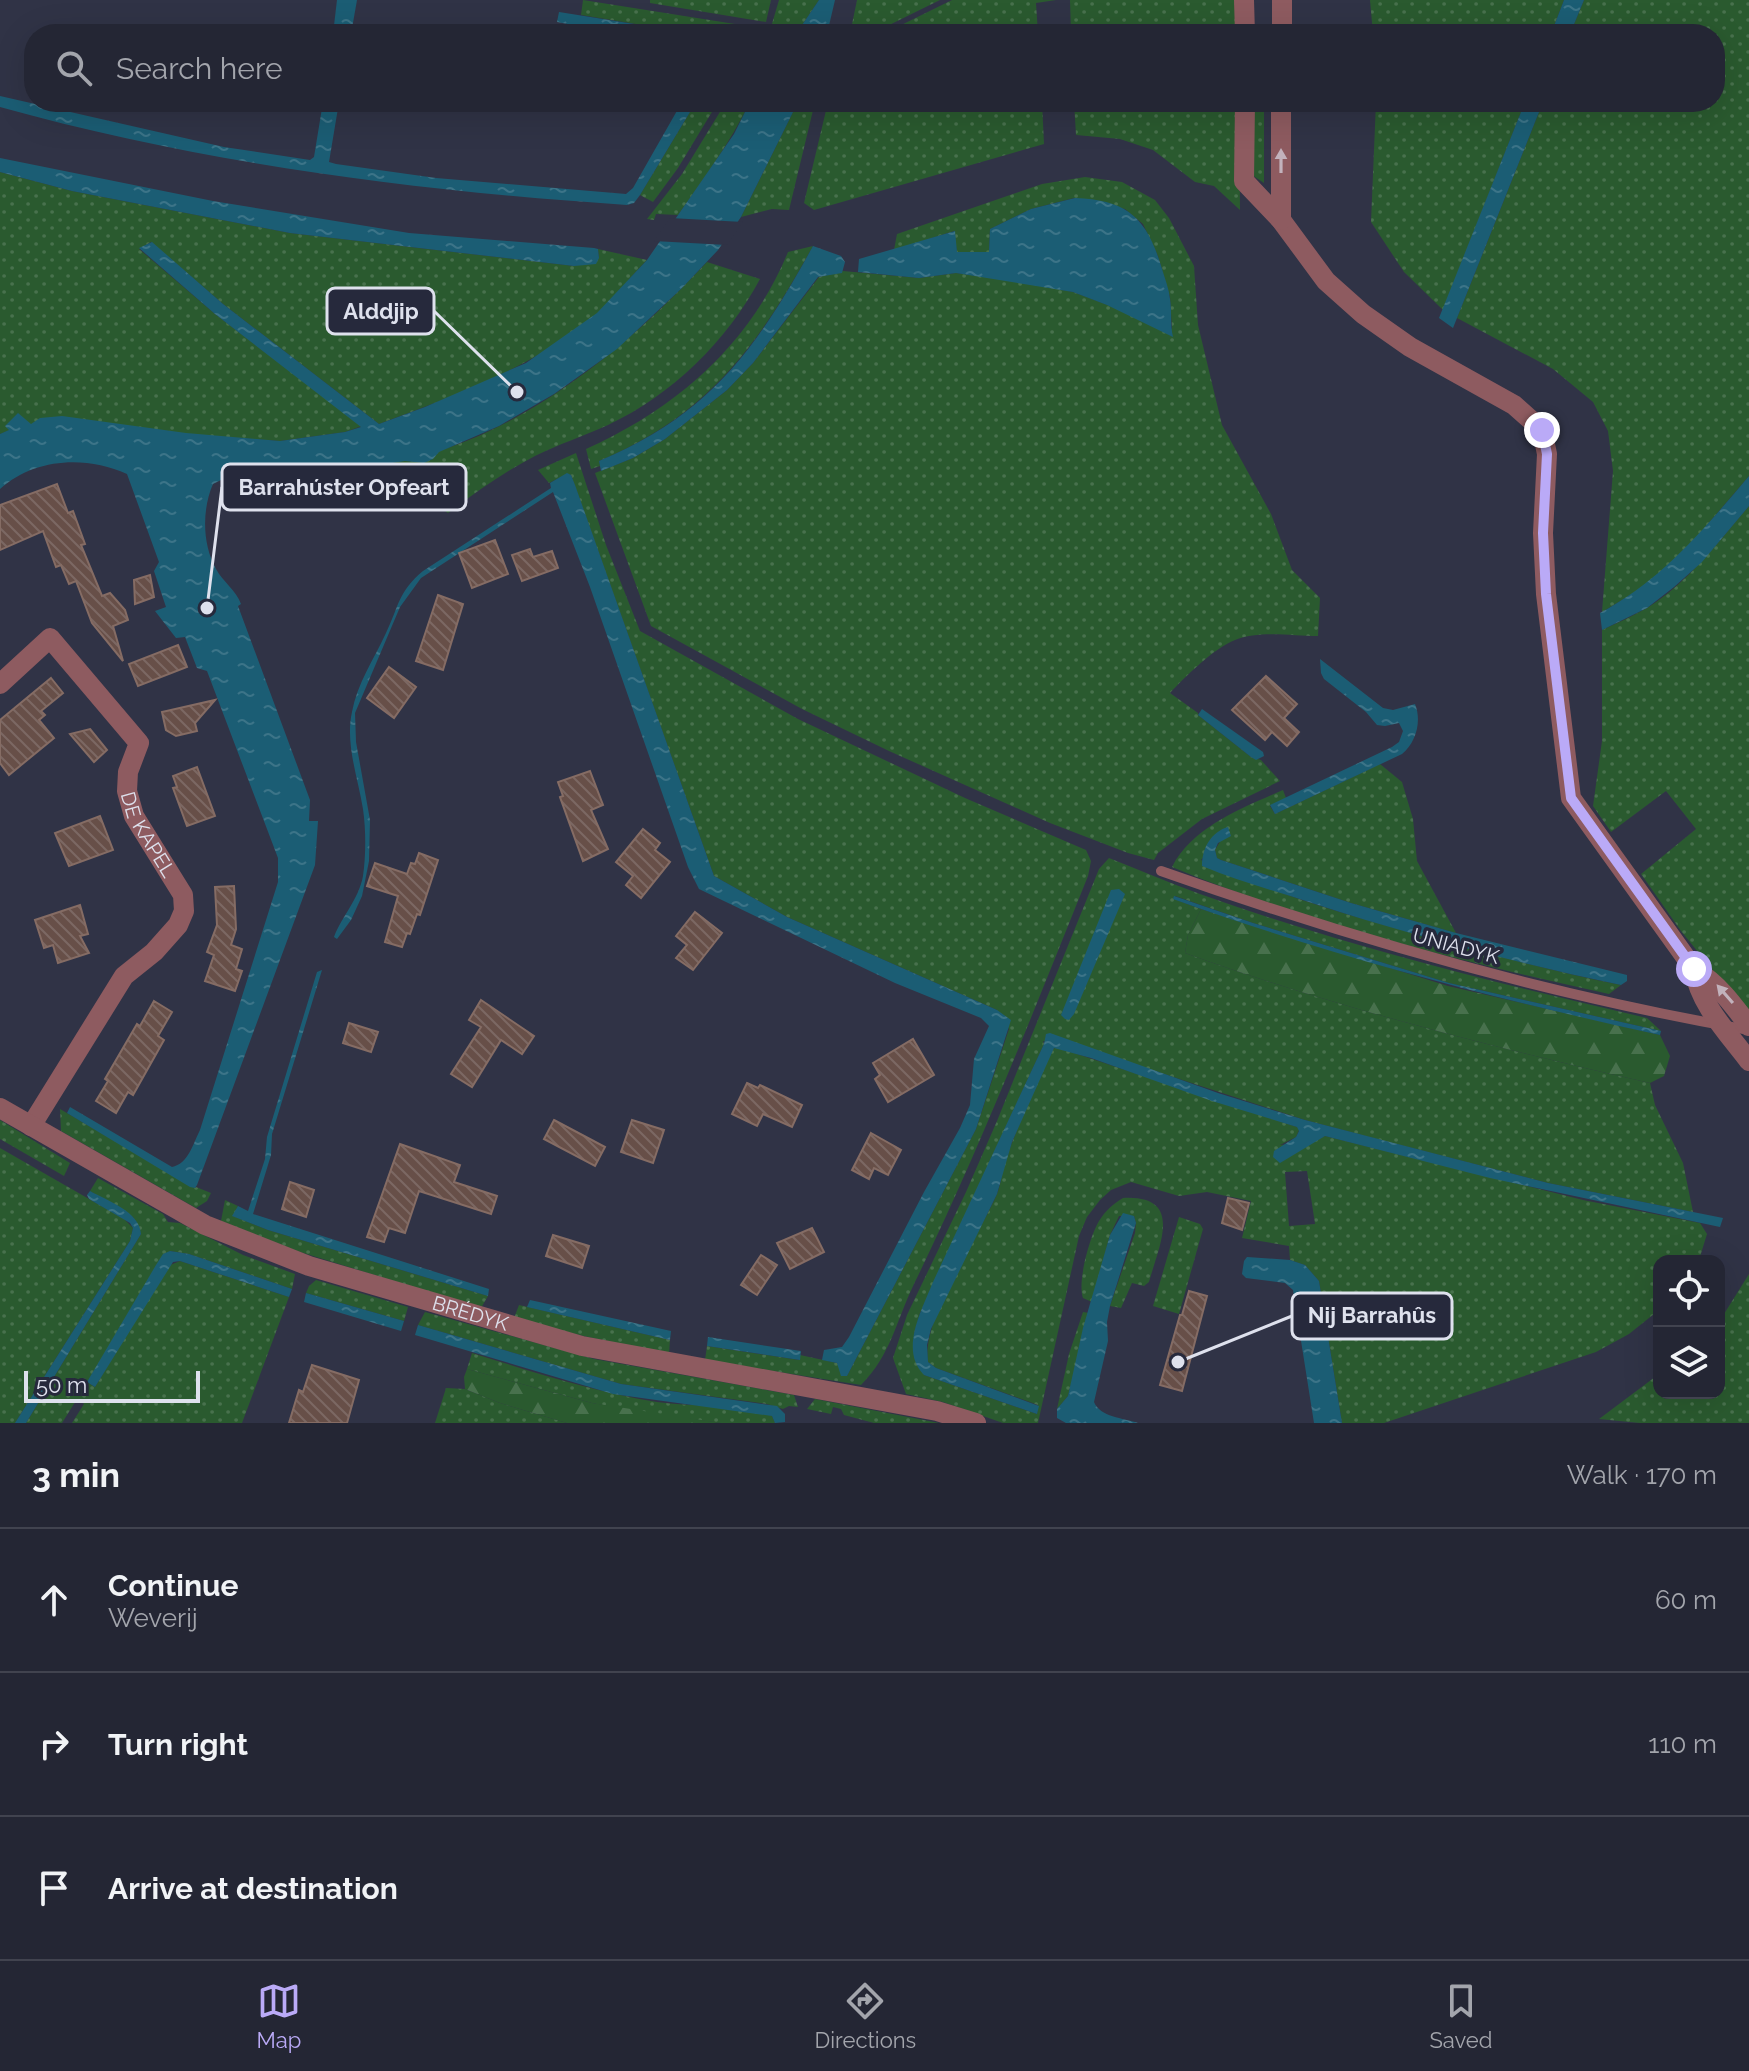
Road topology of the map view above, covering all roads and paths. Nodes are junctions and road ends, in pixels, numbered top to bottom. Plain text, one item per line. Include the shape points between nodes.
1 (1244, 0) edge
2 (1282, 0) edge
3 (1245, 24) edge
4 (1282, 24) edge
5 (1245, 112) edge
6 (1281, 112) edge
7 (1281, 220) junction
8 (0, 684) edge
9 (1161, 871) dead end
10 (1694, 969) junction
11 (1723, 1025) junction
12 (1749, 1028) edge
13 (1749, 1061) edge
14 (0, 1108) edge
15 (31, 1126) junction
16 (976, 1423) edge

1 - 3 street
2 - 4 street
5 - 7 street via 1244,181
7 -> 6 street
7 - 10 street via 1326,281 1363,314 1410,347 1514,405 1542,430 1547,454 1546,594 1571,798
8 - 15 street, DE KAPEL via 50,638 139,743 128,772 134,816 183,895 178,925 124,976
9 - 11 lane, UNIADYK via 1425,956
10 - 11 street via 1697,987
12 -> 10 street via 1727,995
11 - 12 lane, UNIADYK
11 - 13 street
14 - 15 street, BRÉDYK
15 - 16 street, BRÉDYK via 205,1225 309,1266 582,1346 916,1407

